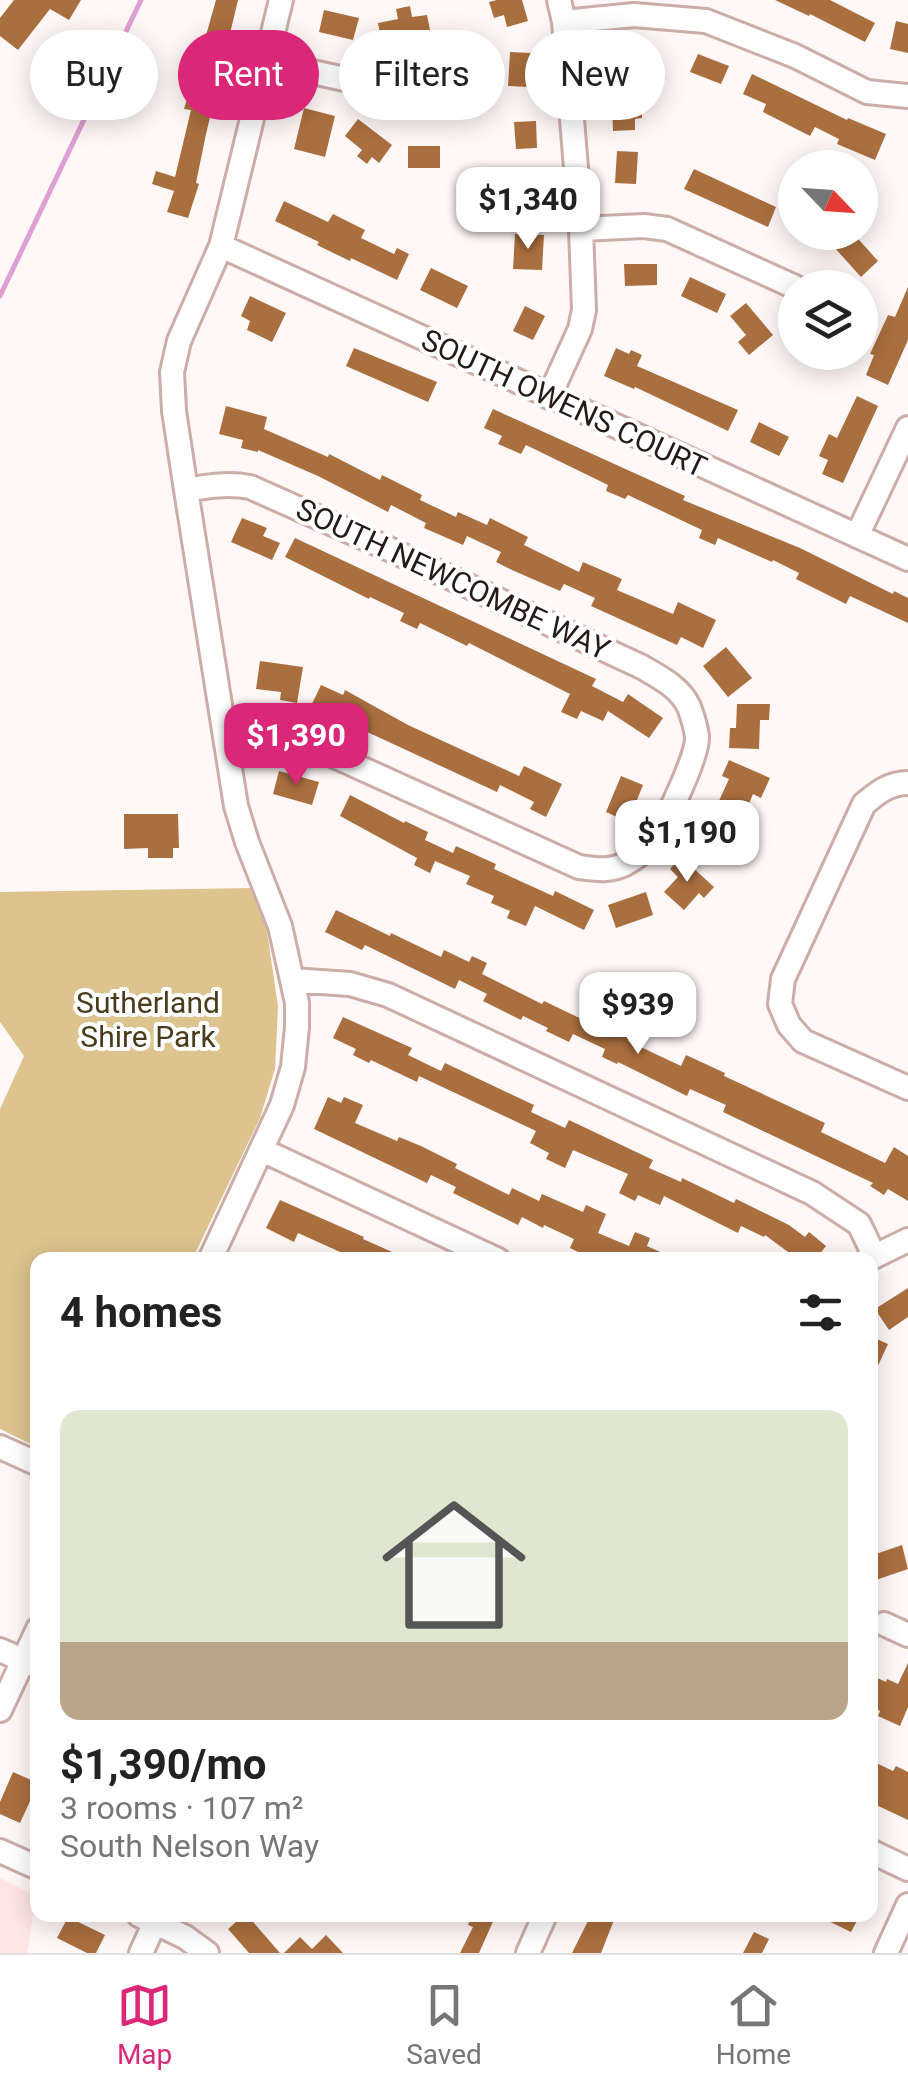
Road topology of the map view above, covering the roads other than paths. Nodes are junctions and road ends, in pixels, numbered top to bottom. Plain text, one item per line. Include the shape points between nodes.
1 (282, 0) edge
2 (562, 11) edge
3 (275, 30) edge
4 (908, 96) edge
5 (252, 120) edge
6 (581, 229) junction
7 (221, 246) junction
8 (778, 279) edge
9 (549, 397) junction
10 (908, 428) edge
11 (186, 490) junction
12 (857, 536) junction
13 (908, 559) edge
14 (225, 738) junction
15 (908, 784) edge
16 (292, 980) junction
17 (908, 1088) edge
18 (262, 1150) junction
19 (908, 1240) edge
20 (214, 1252) edge
21 (481, 1252) edge
22 (868, 1252) edge
23 (878, 1253) edge
24 (0, 1446) edge
25 (30, 1460) edge
26 (884, 1624) dead end
27 (908, 1635) edge
28 (0, 1650) edge
29 (30, 1664) edge
30 (0, 1710) edge
31 (0, 1850) edge
32 (878, 1856) edge
33 (30, 1864) edge
34 (908, 1870) edge
35 (908, 1905) edge
36 (146, 1922) edge
37 (153, 1922) edge
38 (543, 1922) edge
39 (141, 1953) edge
40 (207, 1953) edge
41 (528, 1953) edge
42 (886, 1953) edge

1 - 3 street
2 - 4 street via 706,21 866,92
2 - 6 street
5 - 7 street
6 - 8 street via 667,229
6 - 9 street via 584,310
7 - 9 street, SOUTH OWENS COURT
7 - 11 street via 172,372
9 - 12 street, SOUTH OWENS COURT
10 - 12 street
11 - 14 street
11 - 14 street, SOUTH NEWCOMBE WAY via 250,488 642,666 680,694 697,738 652,843 605,870 579,867 282,735
12 - 13 street, SOUTH OWENS COURT
14 - 16 street via 242,825 280,926
15 - 17 street via 880,790 864,804 783,978 780,1004 803,1041
16 - 18 street via 296,1047
16 - 22 street via 350,984 388,995 812,1193 858,1224
18 - 20 street
18 - 21 street
19 - 23 street
24 - 25 street
26 - 27 street
28 - 29 street
29 - 30 street
31 - 33 street
32 - 34 street
35 - 42 street
36 - 39 street
37 - 40 street
38 - 41 street

